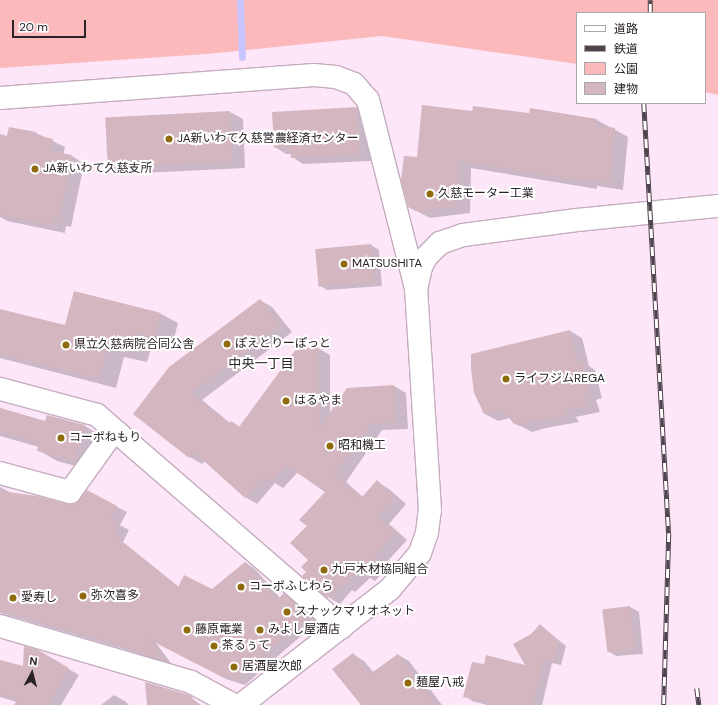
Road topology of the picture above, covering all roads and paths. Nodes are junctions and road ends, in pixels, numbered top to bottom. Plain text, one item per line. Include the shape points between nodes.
1 (0, 98) edge
2 (718, 206) edge
3 (416, 289) junction
4 (0, 389) edge
5 (114, 431) junction
6 (0, 473) edge
7 (0, 626) edge
8 (342, 627) junction
9 (234, 705) edge
10 (241, 705) edge

1 - 3 street via 314,75 336,77 354,84 368,100
2 - 3 street via 462,235 440,243 426,257
3 - 8 street via 430,510 427,533 420,553 390,589
4 - 5 street via 96,415
5 - 6 street via 70,492
5 - 8 street
7 - 9 street via 191,682
8 - 10 street

